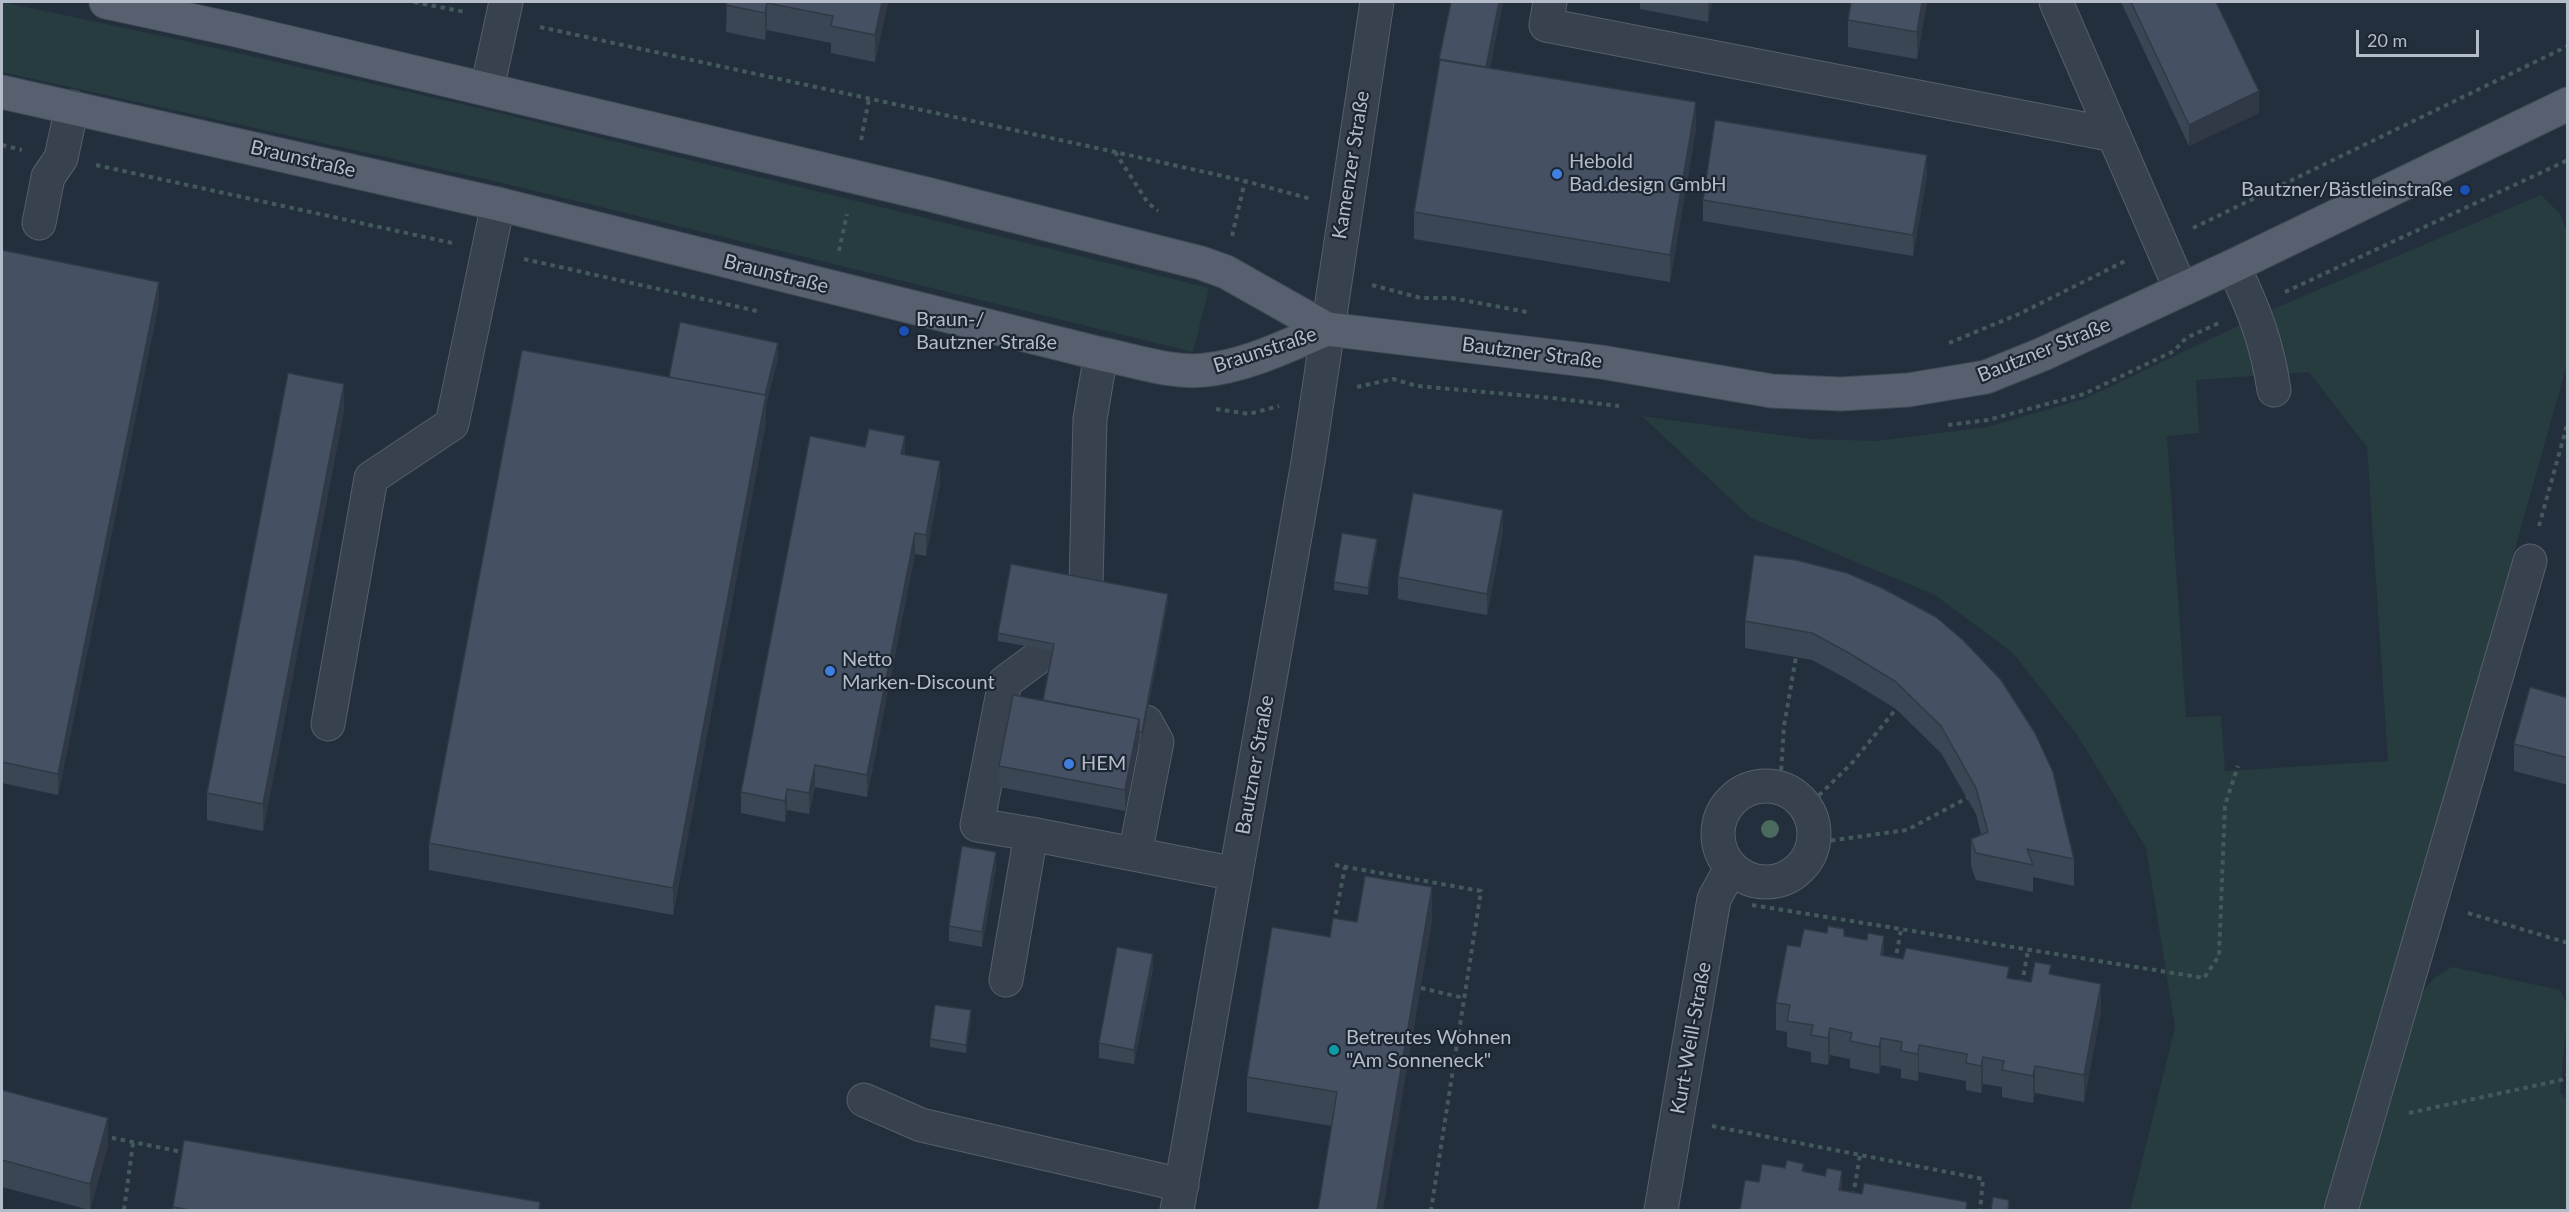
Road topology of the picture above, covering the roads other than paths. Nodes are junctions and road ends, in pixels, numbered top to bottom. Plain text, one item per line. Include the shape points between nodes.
1 (106, 2) edge
2 (1377, 2) edge
3 (1550, 2) edge
4 (2056, 2) edge
5 (504, 10) edge
6 (487, 89) junction
7 (2, 92) edge
8 (2568, 104) edge
9 (72, 107) junction
10 (2114, 135) junction
11 (498, 204) junction
12 (39, 223) dead end
13 (2233, 266) junction
14 (2181, 290) junction
15 (1327, 329) junction
16 (1101, 354) junction
17 (2274, 390) dead end
18 (2530, 561) road end
19 (1086, 585) edge
20 (1047, 651) edge
21 (1146, 722) edge
22 (328, 724) dead end
23 (1031, 834) junction
24 (1135, 854) junction
25 (1731, 868) junction
26 (1236, 874) junction
27 (1006, 980) dead end
28 (864, 1100) dead end
29 (1179, 1198) edge
30 (1661, 1210) edge
31 (2342, 1210) edge

1 - 6 main road, Braunstraße
2 - 15 street, Kamenzer Straße
3 - 10 street via 1546,26
4 - 10 street
5 - 6 street
6 - 15 main road, Braunstraße via 1201,263 1226,272
7 - 9 main road, Braunstraße
8 - 13 main road, Bautzner Straße
9 - 11 main road, Braunstraße
9 - 12 street via 61,158 48,177
10 - 14 street
11 - 16 main road, Braunstraße
11 - 22 street via 452,424 370,478
13 - 14 main road, Bautzner Straße
13 - 17 street via 2253,306 2270,360
14 - 15 main road, Bautzner Straße via 1986,376 1908,390 1841,394 1772,391 1601,362
15 - 16 main road, Braunstraße via 1237,364 1204,371
15 - 26 street, Bautzner Straße via 1308,462
16 - 19 street via 1090,419
18 - 31 street
20 - 23 street via 1005,682 977,825
21 - 24 street via 1157,742
23 - 24 street
23 - 27 street
24 - 26 street
25 - 25 street via 1717,840 1724,809 1748,789 1780,788 1794,795 1812,819 1813,843 1799,870 1772,883 1743,878
25 - 30 street, Kurt-Weill-Straße via 1714,899
26 - 29 street, Bautzner Straße
28 - 29 street via 921,1125

